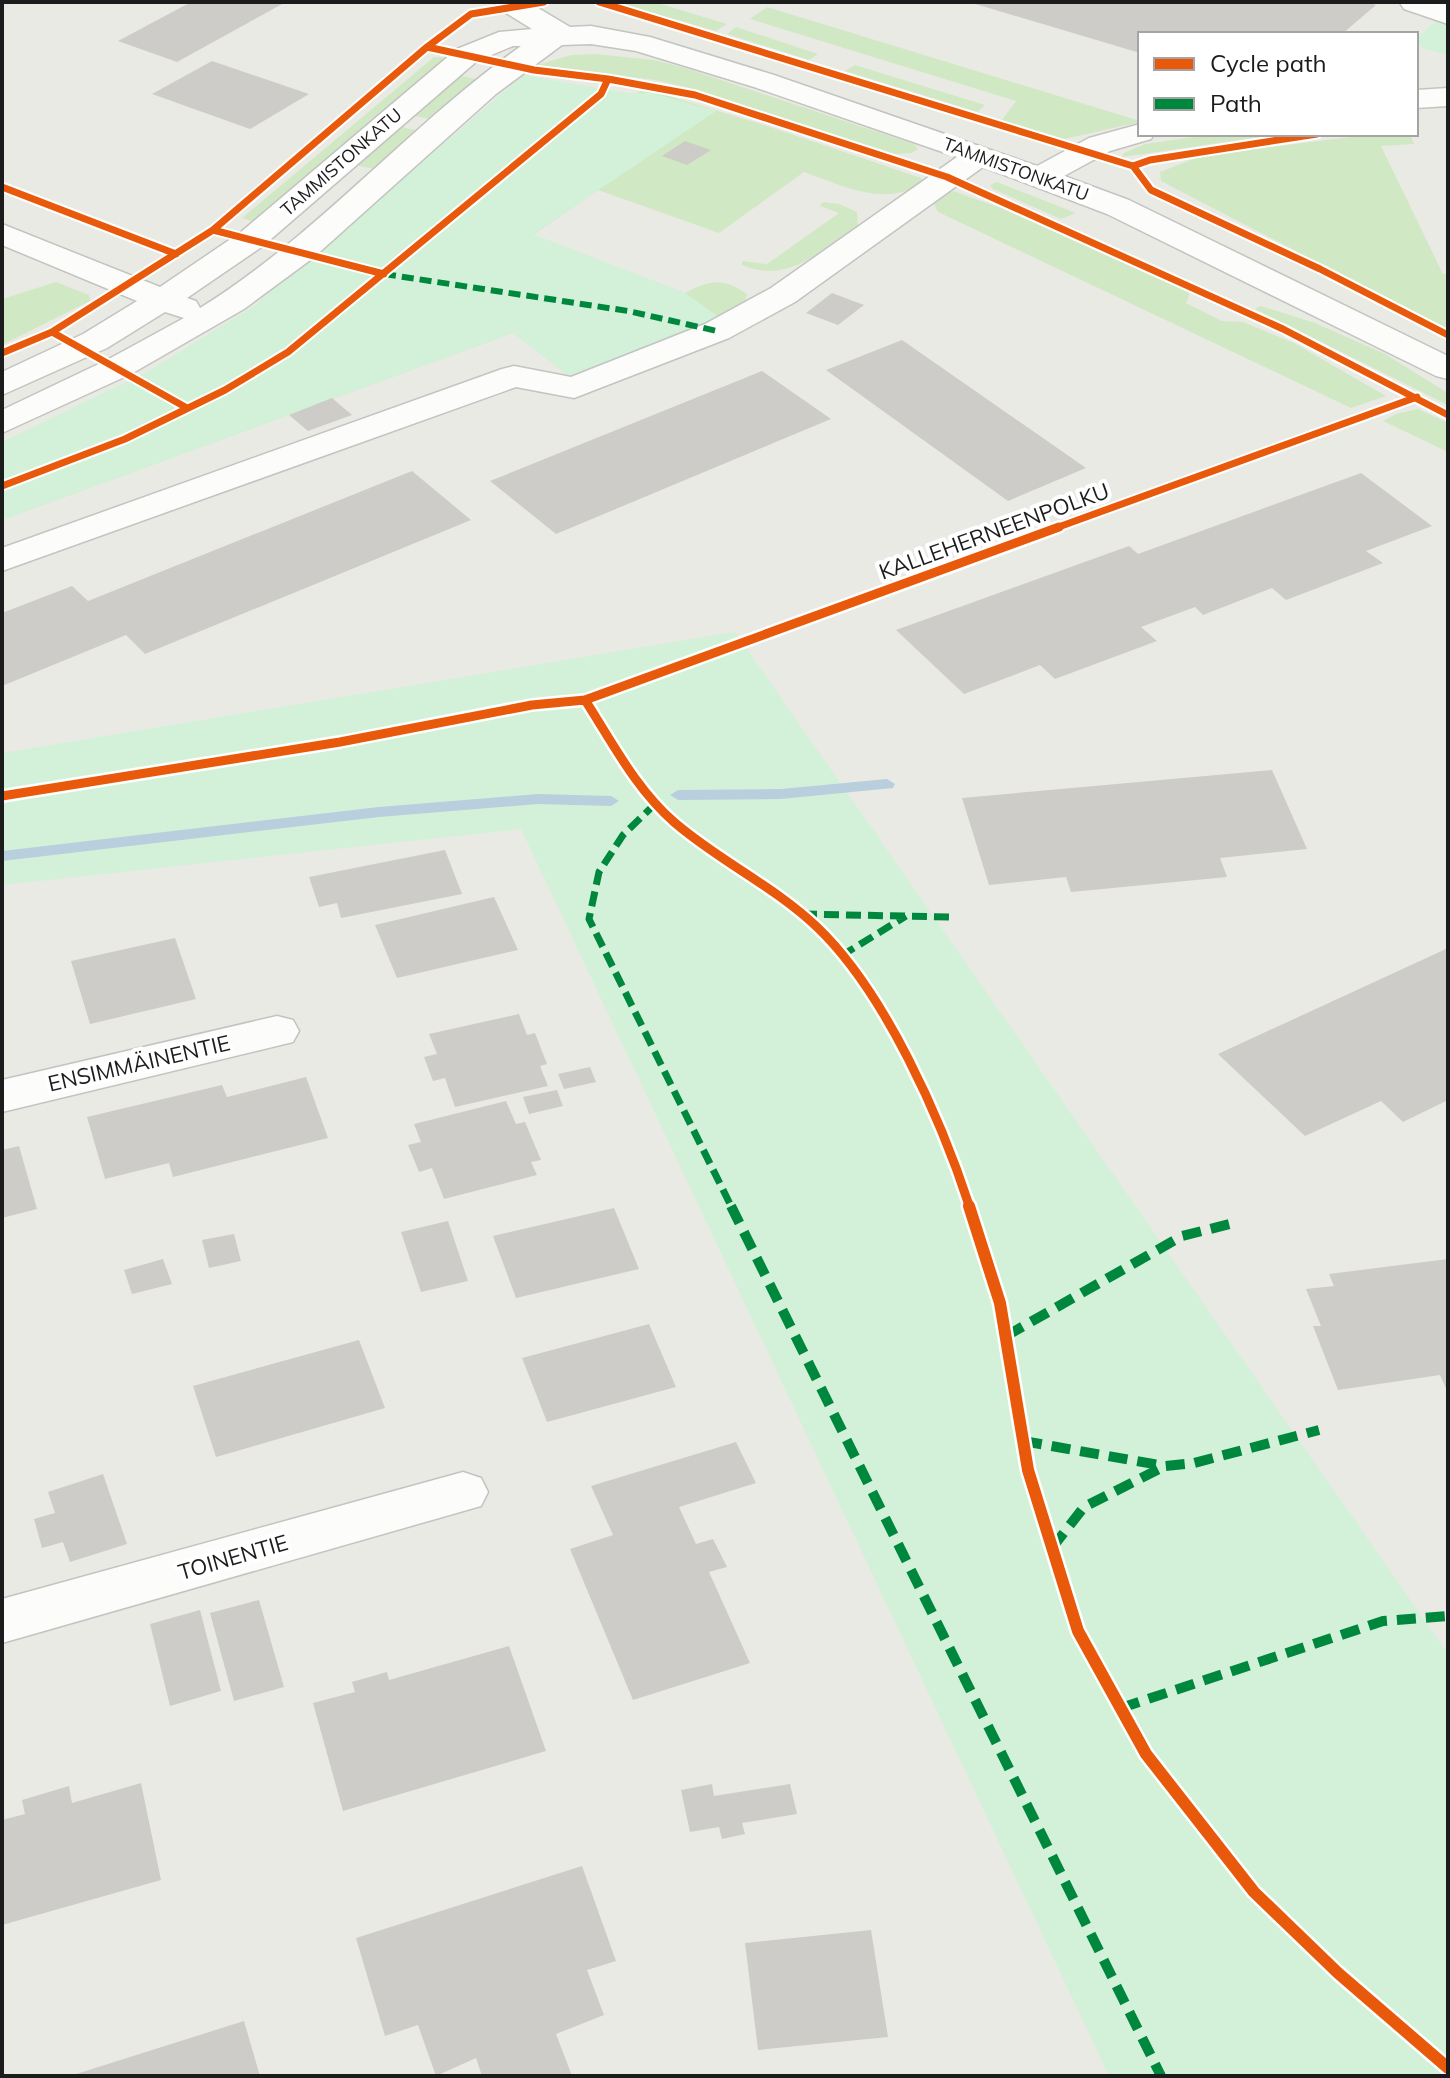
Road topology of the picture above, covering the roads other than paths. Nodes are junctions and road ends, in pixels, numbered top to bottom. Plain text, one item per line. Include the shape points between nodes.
1 (508, 2) edge
2 (1414, 3) edge
3 (1448, 15) edge
4 (561, 34) junction
5 (1448, 97) edge
6 (1418, 99) edge
7 (1138, 133) edge
8 (980, 155) junction
9 (1040, 178) junction
10 (2, 234) edge
11 (37, 248) junction
12 (2, 266) edge
13 (165, 300) junction
14 (208, 319) junction
15 (1448, 369) edge
16 (2, 385) edge
17 (2, 423) edge
18 (2, 560) edge
19 (277, 1031) dead end
20 (2, 1096) edge
21 (463, 1492) dead end
22 (2, 1621) edge

1 - 4 street
2 - 3 street
4 - 8 street, TAMMISTONKATU via 640,43
4 - 13 street, TAMMISTONKATU via 509,38 467,55 252,239
4 - 14 street, TAMMISTONKATU via 512,66 301,251
5 - 6 street
7 - 9 street via 1108,139
8 - 9 street, TAMMISTONKATU
8 - 18 street via 783,295 717,331 574,388 514,376
9 - 15 street, TAMMISTONKATU via 1118,207
10 - 11 street
11 - 12 street
11 - 13 street
13 - 14 street
13 - 16 street, TAMMISTONKATU
14 - 17 street, TAMMISTONKATU
19 - 20 street, ENSIMMÄINENTIE
21 - 22 street, TOINENTIE

